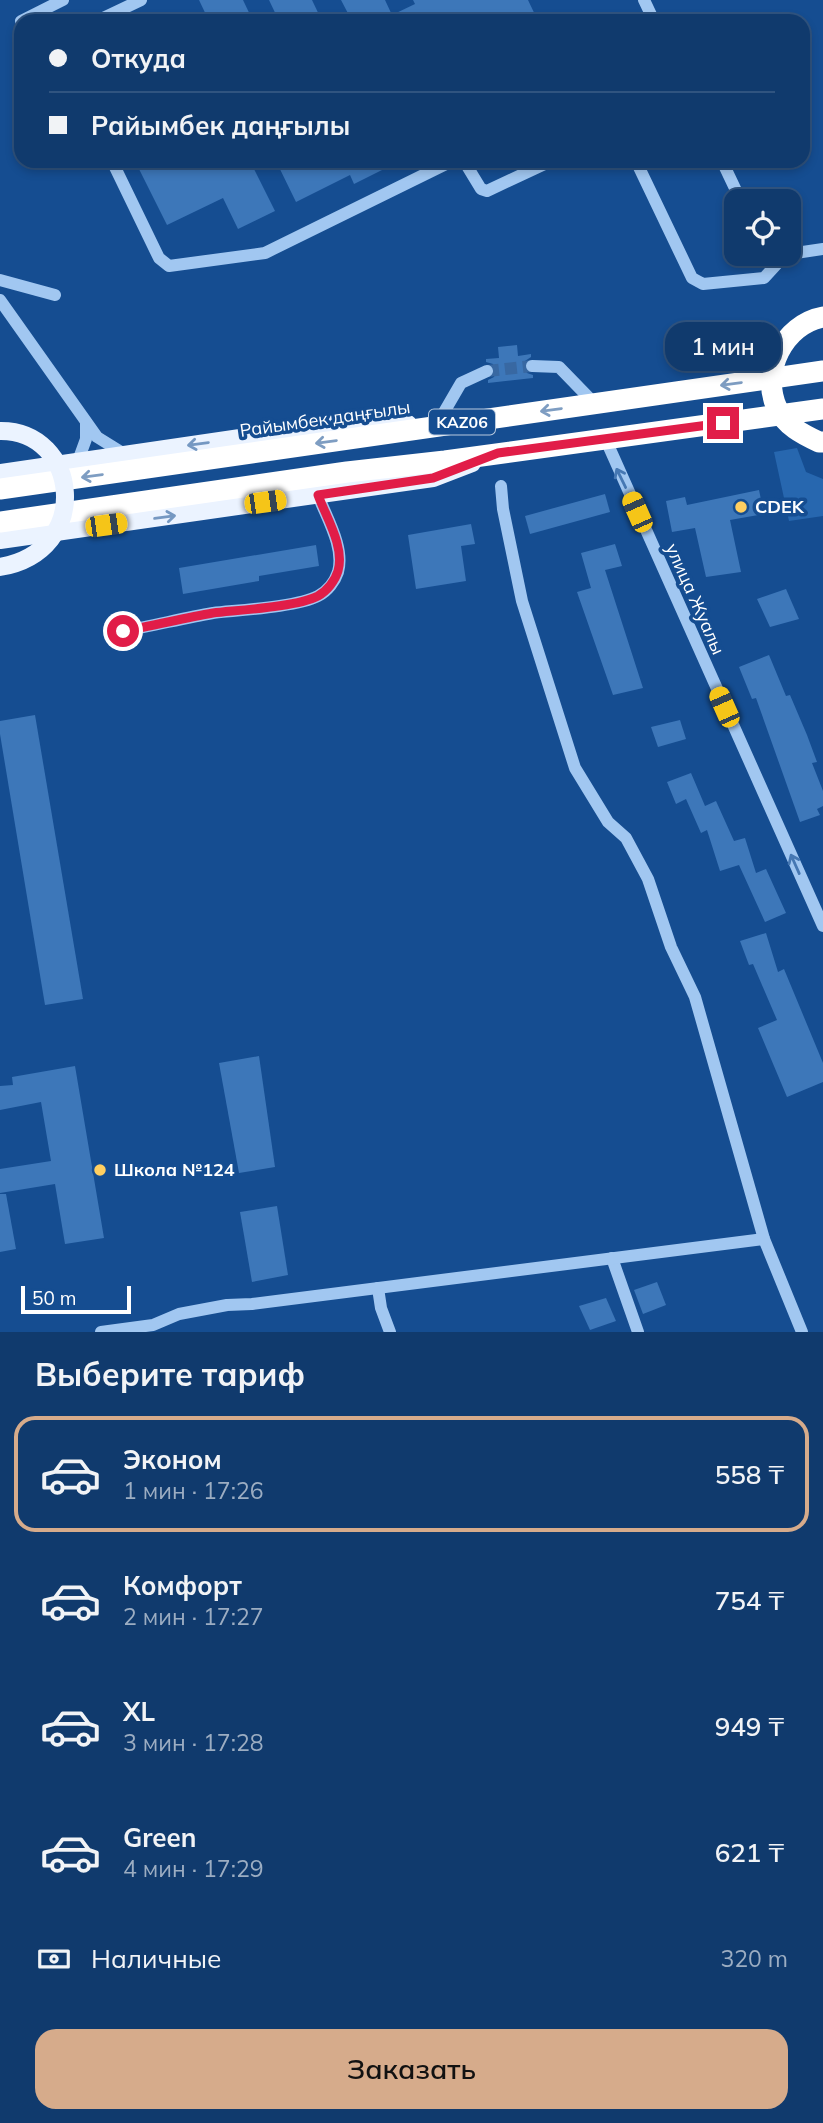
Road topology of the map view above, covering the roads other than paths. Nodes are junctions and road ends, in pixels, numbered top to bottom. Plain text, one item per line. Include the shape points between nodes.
1 (63, 0) edge
2 (141, 0) edge
3 (35, 14) edge
4 (112, 14) edge
5 (115, 168) edge
6 (438, 168) edge
7 (468, 168) edge
8 (536, 168) edge
9 (639, 168) edge
10 (725, 168) edge
11 (735, 189) edge
12 (823, 249) edge
13 (801, 252) edge
14 (776, 266) edge
15 (0, 280) edge
16 (55, 295) dead end
17 (0, 300) edge
18 (823, 317) edge
19 (532, 366) tunnel mouth
20 (487, 371) tunnel mouth
21 (823, 371) edge
22 (594, 403) junction
23 (823, 409) edge
24 (86, 422) junction
25 (436, 426) junction
26 (0, 431) edge
27 (605, 438) junction
28 (823, 442) edge
29 (498, 453) junction
30 (126, 454) junction
31 (78, 461) junction
32 (0, 473) edge
33 (501, 486) dead end
34 (0, 489) edge
35 (318, 495) junction
36 (0, 522) edge
37 (0, 540) edge
38 (0, 567) edge
39 (123, 631) dead end
40 (823, 926) edge
41 (764, 1239) junction
42 (612, 1258) junction
43 (378, 1288) junction
44 (154, 1328) edge
45 (101, 1332) edge
46 (390, 1332) edge
47 (638, 1332) edge
48 (802, 1332) edge

1 - 3 street
2 - 4 street
5 - 6 street via 159,258 169,266 265,253
7 - 8 street via 487,191
9 - 14 street via 692,278 703,284 764,278
10 - 11 street
12 - 13 street
15 - 16 street
17 - 24 street
18 - 28 highway, bridge via 789,335 776,355 771,384 777,408 793,429
19 - 22 street via 559,367
20 - 25 street via 461,383
21 -> 22 highway, Райымбек даңғылы / KАZ06
22 -> 25 highway, Райымбек даңғылы / KАZ06
23 - 27 highway, KАZ06
24 - 30 street via 96,437
24 - 31 street
25 -> 30 main road via 357,421
25 -> 34 highway, Райымбек даңғылы / KАZ06
26 - 38 main road, bridge via 33,440 51,455 63,476 66,499 62,521 50,543 29,559
27 - 29 highway, KАZ06
40 -> 27 street, улица Жуалы
29 - 35 main road via 433,478
29 - 36 highway, KАZ06
30 - 31 main road
31 - 32 main road
33 - 41 street via 523,601 575,768 608,822 626,838 648,879 671,947 695,998
37 -> 35 main road
35 - 39 street via 337,544 339,569 334,582 317,597
41 - 42 street
41 - 48 street
42 - 43 street
42 - 47 street
43 - 44 street via 227,1305 179,1314
43 - 46 street
44 - 45 street

